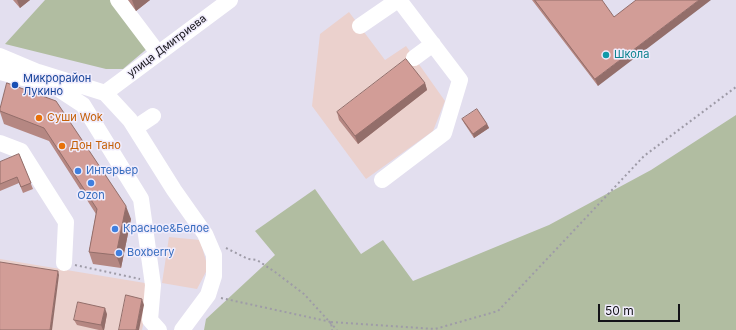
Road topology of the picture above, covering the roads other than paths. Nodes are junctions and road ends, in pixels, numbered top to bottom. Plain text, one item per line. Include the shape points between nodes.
1 (118, 0) edge
2 (230, 0) edge
3 (398, 0) edge
4 (360, 26) dead end
5 (433, 44) junction
6 (158, 53) junction
7 (0, 56) edge
8 (414, 58) dead end
9 (0, 72) edge
10 (105, 93) junction
11 (153, 116) dead end
12 (135, 128) junction
13 (0, 143) edge
14 (382, 180) dead end
15 (64, 263) road end
16 (159, 330) edge
17 (182, 330) edge

1 - 6 street
2 - 6 street, улица Дмитриева
3 - 4 street
3 - 5 street
5 - 8 street
5 - 14 street via 460,80 444,133
6 - 10 street, улица Дмитриева
7 - 10 street via 38,72
9 - 16 street via 54,86 83,105 141,199 152,281 150,320
10 - 12 street
11 - 12 street
12 - 17 street via 205,234 214,255 214,276 208,295
13 - 15 street via 20,151 66,222

